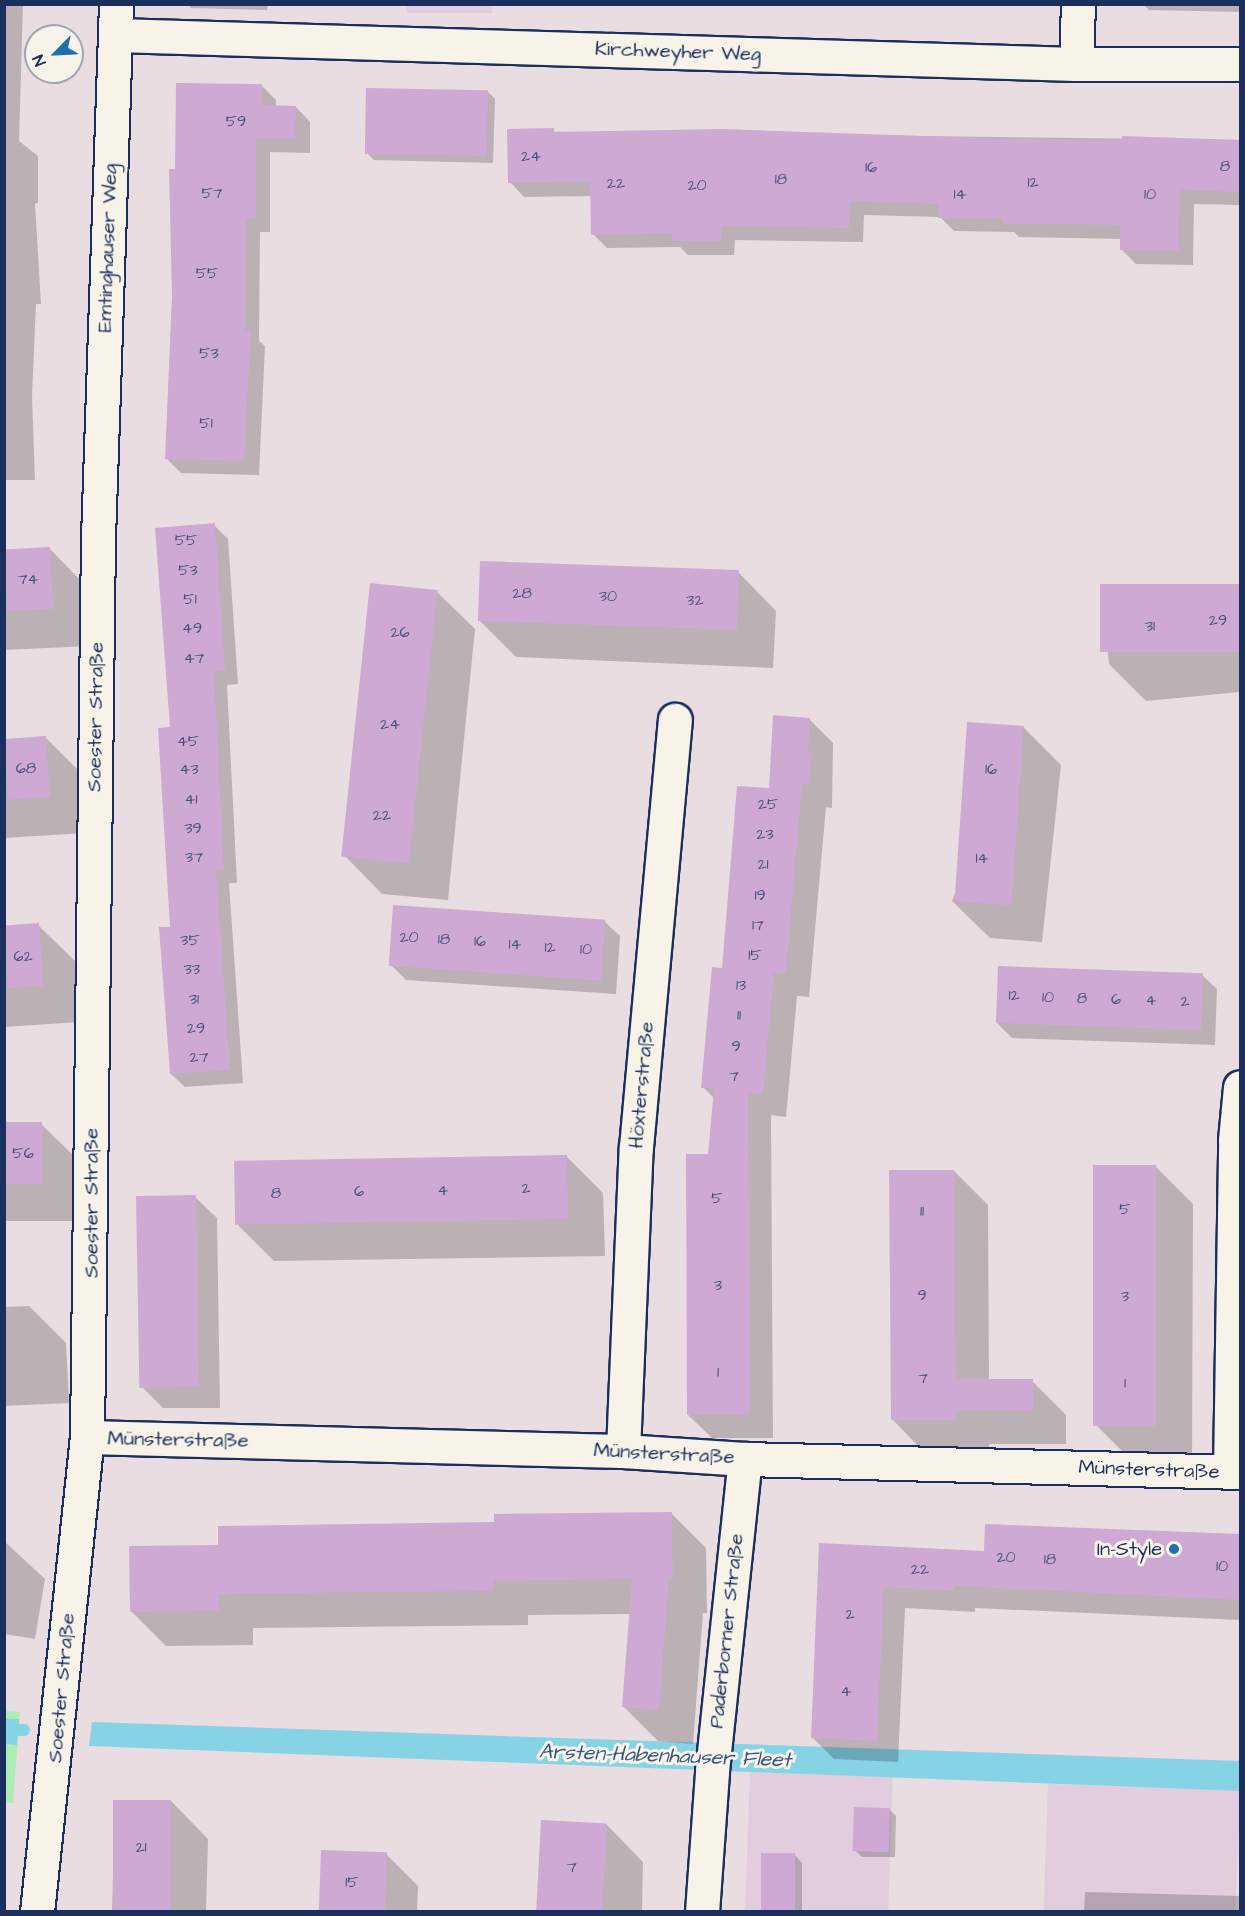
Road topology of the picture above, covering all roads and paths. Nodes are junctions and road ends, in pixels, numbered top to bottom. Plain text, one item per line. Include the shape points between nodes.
1 (1078, 4) edge
2 (116, 20) edge
3 (1076, 64) junction
4 (1240, 64) edge
5 (100, 491) joint
6 (675, 720) dead end
7 (1240, 1086) edge
8 (87, 1437) junction
9 (623, 1451) junction
10 (745, 1458) junction
11 (1235, 1472) edge
12 (36, 1911) edge
13 (702, 1911) edge

1 - 3 street
2 - 3 street, Kirchweyher Weg
2 - 5 street, Emtinghauser Weg
3 - 4 street, Kirchweyher Weg
5 - 8 street, Soester Straße
6 - 9 street, Höxterstraße via 636,1147
7 - 11 street via 1235,1140
8 - 9 street, Münsterstraße
8 - 12 street, Soester Straße via 55,1766
9 - 10 street, Münsterstraße
10 - 11 street, Münsterstraße
10 - 13 street, Paderborner Straße via 715,1739

